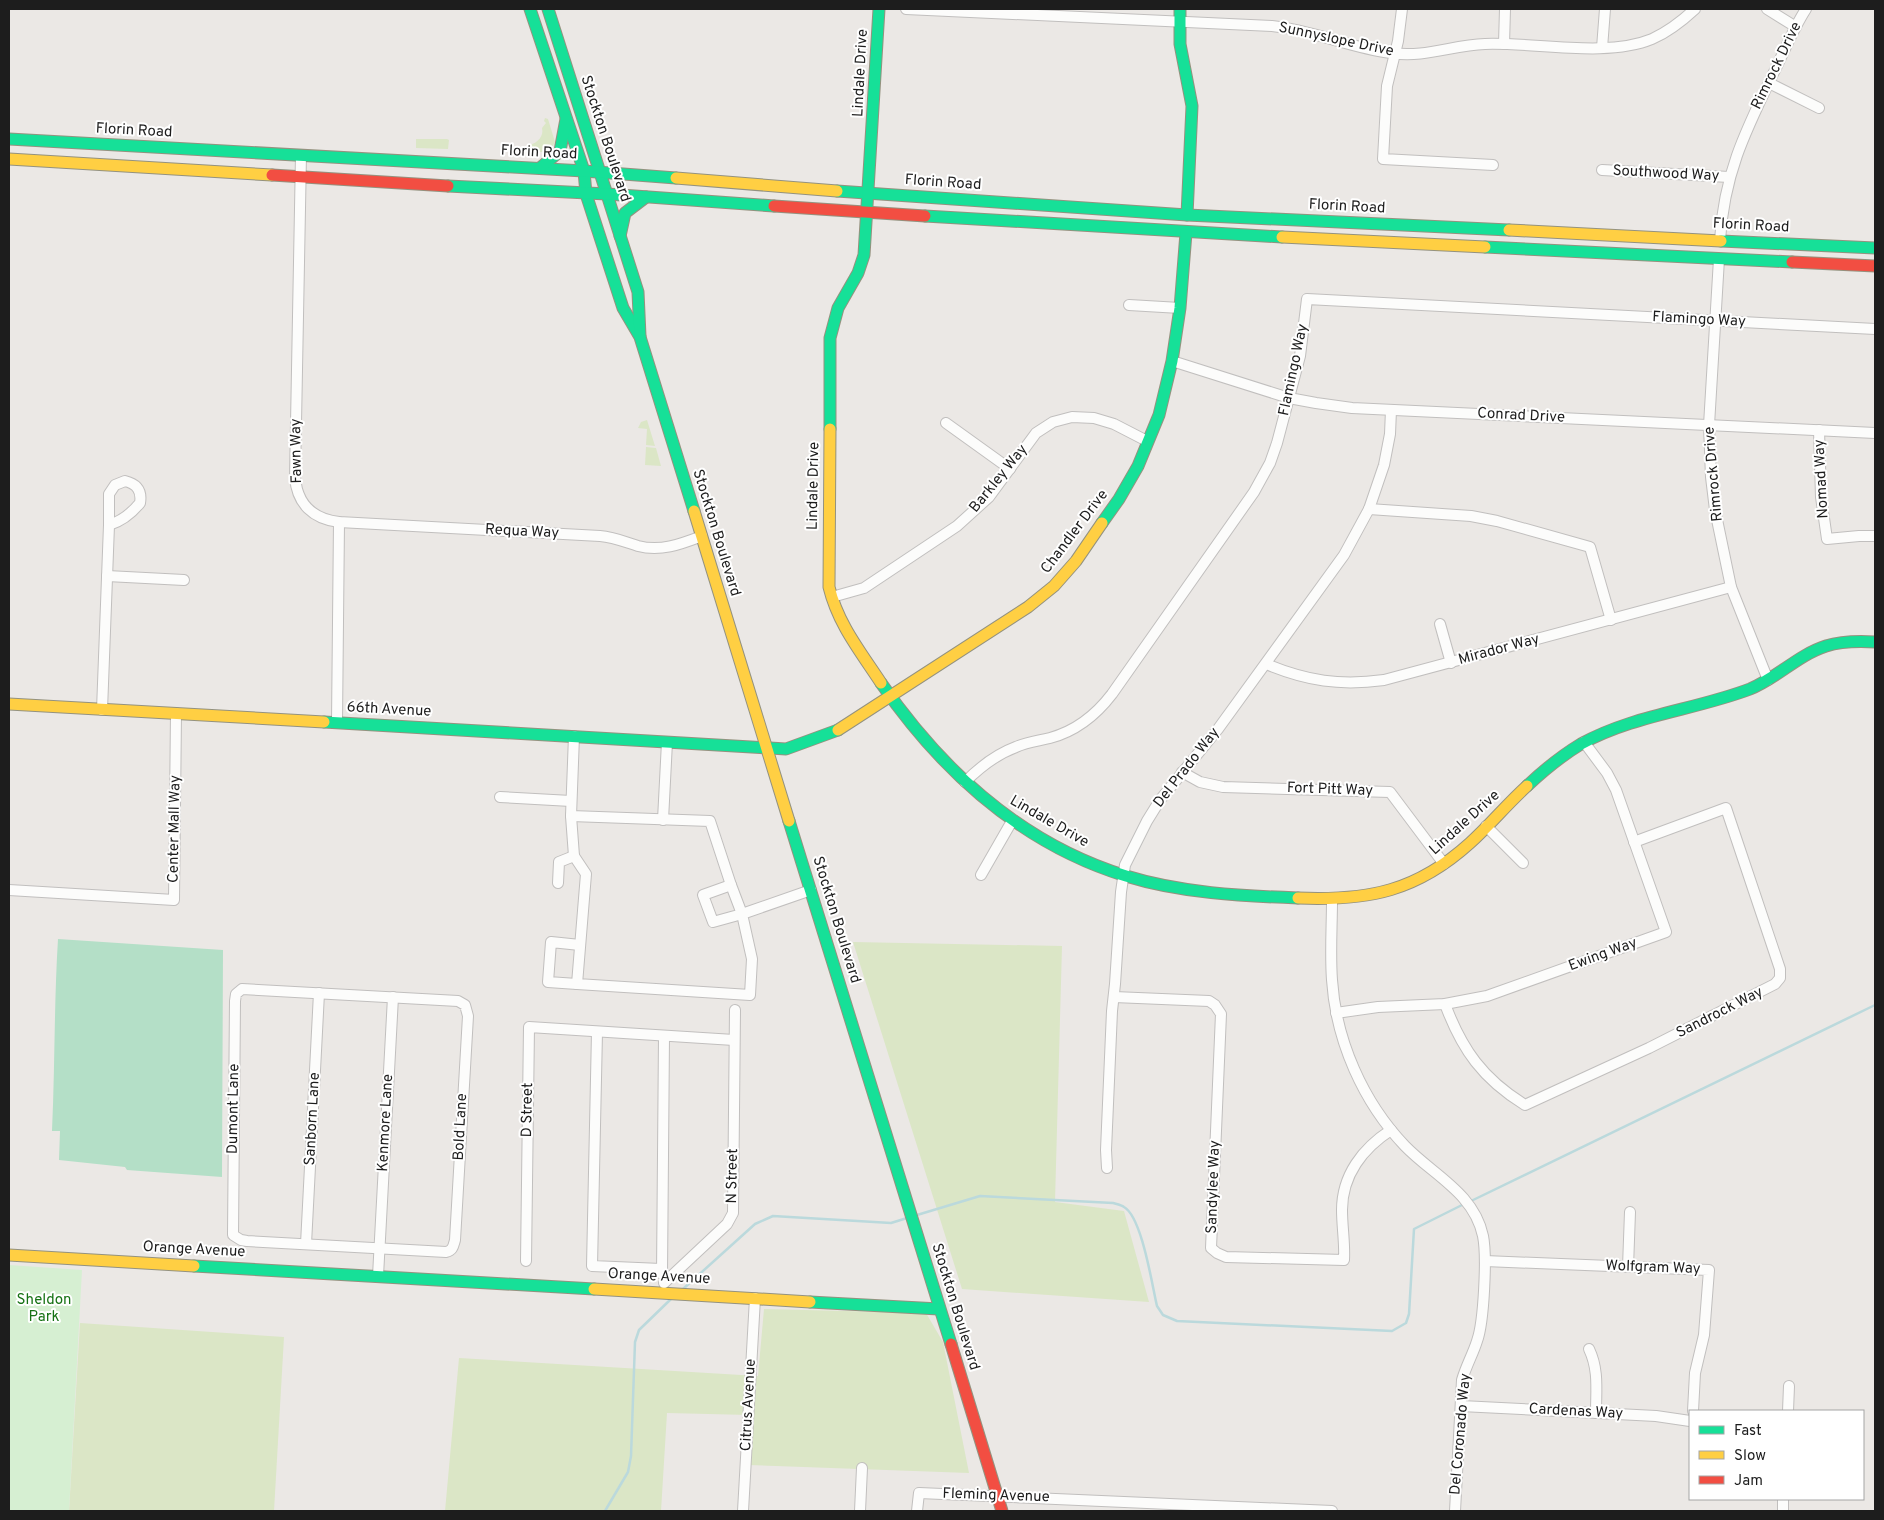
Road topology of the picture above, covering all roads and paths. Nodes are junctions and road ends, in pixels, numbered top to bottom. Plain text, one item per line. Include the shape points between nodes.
1 (530, 9) edge
2 (548, 9) edge
3 (879, 9) edge
4 (906, 9) edge
5 (1180, 9) edge
6 (1402, 9) edge
7 (1505, 9) edge
8 (1605, 9) edge
9 (1695, 9) edge
10 (1767, 9) edge
11 (1806, 9) edge
12 (1180, 21) junction
13 (1796, 27) junction
14 (1504, 44) junction
15 (1602, 48) junction
16 (1394, 54) junction
17 (1769, 83) junction
18 (1819, 108) dead end
19 (566, 119) junction
20 (9, 139) edge
21 (301, 155) junction
22 (9, 159) edge
23 (1492, 165) dead end
24 (540, 168) junction
25 (584, 170) junction
26 (1602, 170) dead end
27 (600, 172) junction
28 (300, 177) junction
29 (1729, 177) junction
30 (869, 193) junction
31 (586, 194) junction
32 (607, 194) junction
33 (646, 197) junction
34 (868, 213) junction
35 (1188, 214) junction
36 (1211, 216) junction
37 (1162, 230) junction
38 (1186, 233) junction
39 (620, 236) junction
40 (1720, 240) junction
41 (1745, 241) junction
42 (1875, 248) edge
43 (1692, 257) junction
44 (1719, 259) junction
45 (1875, 266) edge
46 (1128, 305) dead end
47 (1180, 308) junction
48 (1717, 321) junction
49 (1875, 329) edge
50 (640, 337) junction
51 (1172, 361) junction
52 (1289, 398) junction
53 (1391, 410) junction
54 (946, 422) dead end
55 (1709, 426) junction
56 (1819, 430) junction
57 (1875, 433) edge
58 (1147, 441) junction
59 (1010, 469) junction
60 (1369, 509) junction
61 (339, 522) junction
62 (109, 525) dead end
63 (702, 536) junction
64 (1875, 536) edge
65 (108, 576) junction
66 (184, 580) dead end
67 (1731, 587) junction
68 (832, 597) junction
69 (1611, 620) junction
70 (1440, 624) dead end
71 (1875, 642) edge
72 (1451, 663) junction
73 (1266, 664) junction
74 (1768, 680) junction
75 (890, 697) junction
76 (9, 704) edge
77 (102, 710) junction
78 (176, 713) junction
79 (337, 722) junction
80 (574, 736) junction
81 (667, 742) junction
82 (1584, 742) junction
83 (767, 748) junction
84 (1182, 772) junction
85 (965, 782) junction
86 (500, 798) dead end
87 (571, 801) junction
88 (570, 816) junction
89 (663, 820) junction
90 (1012, 821) junction
91 (1486, 826) junction
92 (1634, 842) junction
93 (574, 856) junction
94 (1523, 863) dead end
95 (1444, 864) junction
96 (981, 875) dead end
97 (1123, 875) junction
98 (558, 883) dead end
99 (731, 886) junction
100 (9, 890) edge
101 (811, 890) junction
102 (1332, 900) junction
103 (742, 914) junction
104 (580, 945) junction
105 (577, 984) junction
106 (320, 993) junction
107 (393, 997) junction
108 (1114, 997) junction
109 (1445, 1004) junction
110 (735, 1010) dead end
111 (1336, 1012) junction
112 (597, 1032) junction
113 (664, 1036) junction
114 (734, 1040) junction
115 (1391, 1130) junction
116 (1107, 1168) dead end
117 (1630, 1212) dead end
118 (306, 1244) junction
119 (379, 1248) junction
120 (9, 1254) edge
121 (526, 1261) dead end
122 (1485, 1261) junction
123 (1628, 1267) junction
124 (661, 1269) junction
125 (378, 1276) junction
126 (666, 1289) junction
127 (754, 1298) junction
128 (940, 1308) junction
129 (1589, 1349) dead end
130 (1789, 1386) dead end
131 (1461, 1406) junction
132 (1693, 1410) edge
133 (1788, 1410) edge
134 (1596, 1413) junction
135 (1689, 1421) edge
136 (862, 1468) dead end
137 (997, 1495) junction
138 (743, 1511) edge
139 (860, 1511) edge
140 (917, 1511) edge
141 (1002, 1511) edge
142 (1332, 1511) edge
143 (1455, 1511) edge

1 - 19 main road, Stockton Boulevard
2 - 27 main road, Stockton Boulevard
3 - 30 main road, Lindale Drive
4 - 12 street, Sunnyslope Drive
5 - 12 main road
6 - 16 street
7 - 14 street
8 - 15 street
9 - 15 street, Sunnyslope Drive via 1678,24 1652,39 1623,47
10 - 13 street
11 - 13 street, Rimrock Drive
12 - 16 street, Sunnyslope Drive via 1286,27
12 - 35 main road via 1180,44 1192,106
13 - 17 street, Rimrock Drive
14 - 15 street, Sunnyslope Drive
14 - 16 street, Sunnyslope Drive via 1474,45 1434,53
16 - 23 street via 1387,86 1383,159
17 - 18 street
17 - 29 street, Rimrock Drive via 1744,134
19 - 24 main road via 560,151
19 - 25 main road, Stockton Boulevard
20 - 21 main road, Florin Road
21 - 24 main road, Florin Road
21 - 28 street, Fawn Way
22 - 28 main road
24 - 25 main road, Florin Road
25 - 27 main road, Florin Road
25 - 31 main road, Stockton Boulevard
26 - 29 street, Southwood Way
27 - 30 main road, Florin Road
27 - 32 main road, Stockton Boulevard
28 - 31 main road
28 - 61 street, Fawn Way via 296,487 303,505 310,512 327,521
29 - 40 street, Rimrock Drive
30 - 34 main road, Lindale Drive
30 - 35 main road, Florin Road
31 - 32 main road
31 - 50 main road, Stockton Boulevard via 622,308
32 - 33 main road
32 - 39 main road, Stockton Boulevard
33 - 34 main road
33 - 39 main road via 625,213
34 - 37 main road
34 - 68 main road, Lindale Drive via 861,264 838,308 830,338 828,577
35 - 36 main road, Florin Road
35 - 37 main road
36 - 38 main road
36 - 40 main road, Florin Road
37 - 38 main road
38 - 43 main road
38 - 47 main road, Chandler Drive
39 - 50 main road, Stockton Boulevard via 638,292
40 - 41 main road, Florin Road
40 - 43 main road
41 - 42 main road, Florin Road
41 - 44 main road
43 - 44 main road
44 - 45 main road
44 - 48 street, Rimrock Drive
46 - 47 street
47 - 51 main road, Chandler Drive
48 - 49 street, Flamingo Way
48 - 52 street, Flamingo Way via 1307,299 1300,356
48 - 55 street, Rimrock Drive
50 - 63 main road, Stockton Boulevard
51 - 52 street, Conrad Drive
51 - 58 main road, Chandler Drive via 1159,415
52 - 53 street, Conrad Drive via 1343,407
52 - 85 street, Flamingo Way via 1277,443 1260,482 1106,703 1067,732 998,755
53 - 55 street, Conrad Drive
53 - 60 street, Del Prado Way via 1384,465
54 - 59 street
55 - 56 street, Conrad Drive
55 - 67 street, Rimrock Drive via 1715,510
56 - 57 street, Conrad Drive
56 - 64 street, Nomad Way via 1821,497 1827,539
58 - 59 street, Barkley Way via 1104,421 1062,418 1036,433
58 - 75 main road, Chandler Drive via 1138,466 1119,499 1076,561 1054,586 1028,607
59 - 68 street, Barkley Way via 989,497 957,526 864,588
60 - 69 street via 1471,516 1590,547
60 - 73 street, Del Prado Way via 1344,555
61 - 63 street, Requa Way via 600,536 657,548 676,546
61 - 79 street
62 - 65 street
63 - 83 main road, Stockton Boulevard
65 - 66 street
65 - 77 street
67 - 69 street, Mirador Way
67 - 74 street, Rimrock Drive
68 - 75 main road, Lindale Drive via 843,625
69 - 72 street, Mirador Way
70 - 72 street
71 - 74 main road, Lindale Drive via 1845,642 1824,647
72 - 73 street, Mirador Way via 1384,680 1344,684 1305,678
73 - 84 street, Del Prado Way
74 - 82 main road, Lindale Drive via 1735,694 1614,729
75 - 83 main road, Chandler Drive via 831,734 786,749
75 - 85 main road, Lindale Drive via 928,744
76 - 77 main road, 66th Avenue
77 - 78 main road, 66th Avenue
78 - 79 main road, 66th Avenue
78 - 100 street, Center Mall Way via 174,900
79 - 80 main road, 66th Avenue
80 - 81 main road, 66th Avenue
80 - 87 street
81 - 83 main road, 66th Avenue
81 - 89 street
82 - 91 main road, Lindale Drive via 1540,773
82 - 92 street, Ewing Way via 1612,781
83 - 101 main road, Stockton Boulevard
84 - 95 street, Fort Pitt Way via 1200,782 1223,787 1390,792
84 - 97 street, Del Prado Way via 1147,820
85 - 90 main road, Lindale Drive
86 - 87 street
87 - 88 street
88 - 89 street
88 - 93 street
89 - 99 street via 710,821
90 - 96 street
90 - 97 main road, Lindale Drive via 1068,852
91 - 94 street
91 - 95 main road, Lindale Drive
92 - 109 street, Ewing Way via 1666,932 1501,992
92 - 109 street, Sandrock Way via 1726,808 1780,970 1780,978 1775,984 1649,1048 1525,1105 1492,1082 1477,1065 1463,1046
93 - 98 street via 559,862
93 - 104 street via 586,874
95 - 102 main road, Lindale Drive via 1395,889
97 - 102 main road, Lindale Drive via 1216,894
97 - 108 street, Del Prado Way
99 - 103 street
99 - 103 street via 703,895 713,922
101 - 103 street
101 - 128 main road, Stockton Boulevard
102 - 111 street, Del Coronado Way via 1331,961
103 - 105 street via 752,959 750,995
104 - 105 street
104 - 105 street via 551,942 548,982
106 - 107 street, Dumont Lane
106 - 118 street, Sanborn Lane
106 - 118 street, Dumont Lane via 242,989 236,994 235,1001 233,1235 241,1240
107 - 119 street, Kenmore Lane
107 - 119 street, Bold Lane via 458,1001 467,1009 467,1026 453,1248 446,1252
108 - 115 street, Sandylee Way via 1209,1001 1221,1014 1211,1248 1217,1253 1226,1257 1344,1260 1342,1209 1347,1181 1361,1156
108 - 116 street, Del Prado Way
109 - 111 street, Ewing Way via 1378,1006
110 - 114 street, N Street
111 - 115 street, Del Coronado Way via 1357,1076
112 - 113 street
112 - 121 street, D Street via 529,1027
112 - 124 street via 592,1266
113 - 114 street
113 - 124 street
114 - 126 street, N Street via 733,1213 727,1224
115 - 122 street, Del Coronado Way via 1426,1166 1461,1194 1476,1216 1483,1235
117 - 123 street
118 - 119 street, Dumont Lane
119 - 125 street
120 - 125 main road, Orange Avenue
122 - 123 street, Wolfgram Way
122 - 131 street, Del Coronado Way via 1481,1323 1465,1370
123 - 132 street, Wolfgram Way via 1708,1270 1704,1335 1695,1373
124 - 126 street
125 - 126 main road, Orange Avenue
126 - 127 main road, Orange Avenue
127 - 128 main road, Orange Avenue
127 - 138 street, Citrus Avenue
128 - 137 main road, Stockton Boulevard
129 - 134 street via 1596,1368
130 - 133 street
131 - 134 street, Cardenas Way
131 - 143 street, Del Coronado Way
134 - 135 street, Cardenas Way
136 - 139 street
137 - 140 street, Fleming Avenue via 918,1493
137 - 141 main road, Stockton Boulevard
137 - 142 street, Fleming Avenue

